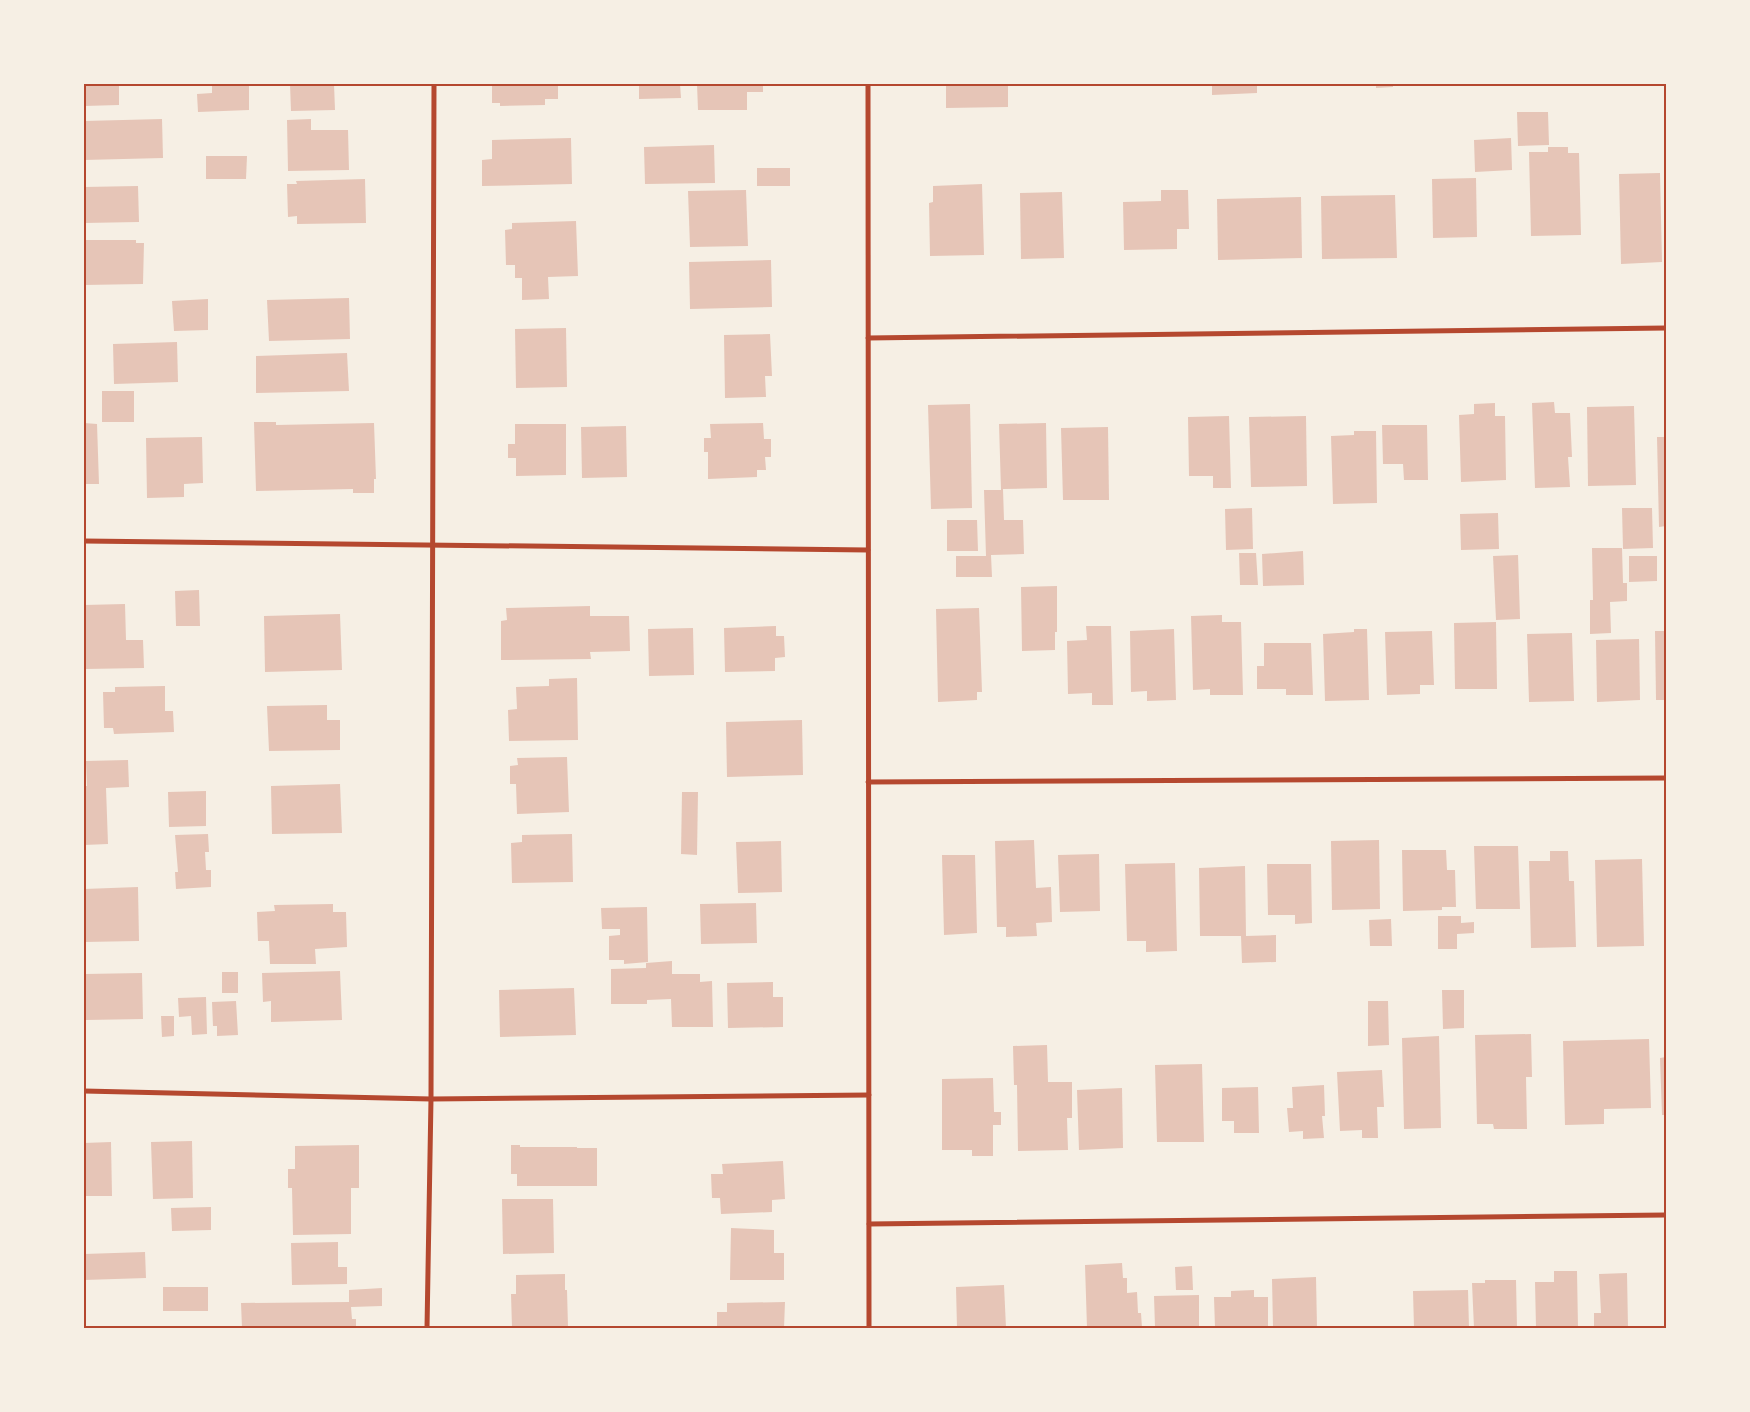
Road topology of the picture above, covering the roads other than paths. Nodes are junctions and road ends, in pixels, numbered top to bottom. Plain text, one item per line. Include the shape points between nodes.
1 (434, 84) edge
2 (868, 84) edge
3 (1666, 328) edge
4 (868, 338) junction
5 (84, 541) edge
6 (432, 545) junction
7 (868, 550) junction
8 (1666, 778) edge
9 (868, 782) junction
10 (84, 1091) edge
11 (869, 1095) junction
12 (431, 1099) junction
13 (1666, 1215) edge
14 (869, 1224) junction
15 (428, 1328) edge
16 (869, 1328) edge

1 - 6 street
2 - 4 street
3 - 4 street
4 - 7 street
5 - 6 street
6 - 7 street
6 - 12 street
7 - 9 street
8 - 9 street
9 - 11 street
10 - 12 street
11 - 12 street
11 - 14 street
12 - 15 street
13 - 14 street
14 - 16 street

